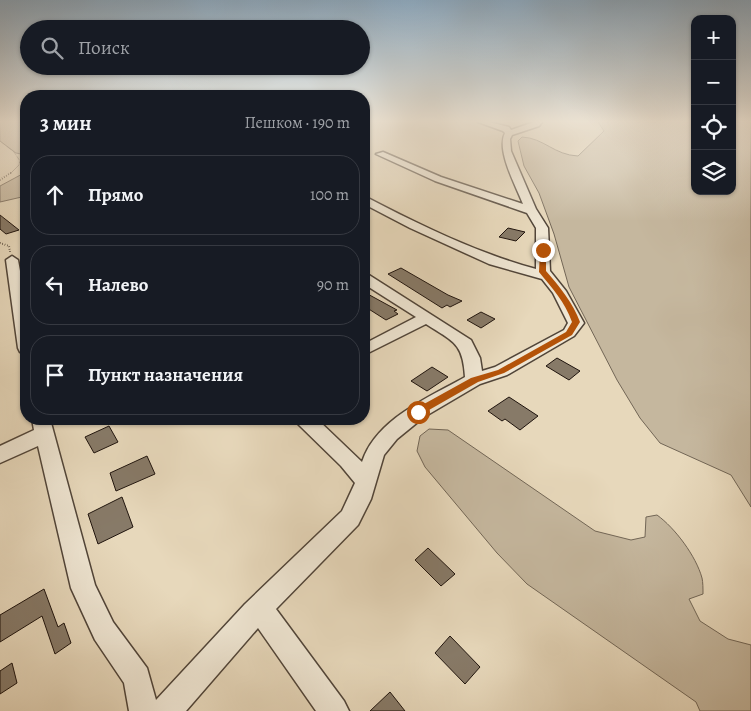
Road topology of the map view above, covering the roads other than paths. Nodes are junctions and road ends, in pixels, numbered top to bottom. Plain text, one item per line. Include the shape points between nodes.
1 (383, 155) edge
2 (509, 155) edge
3 (370, 203) edge
4 (531, 210) junction
5 (12, 260) dead end
6 (546, 276) junction
7 (370, 282) edge
8 (20, 310) edge
9 (426, 318) junction
10 (370, 347) edge
11 (474, 380) junction
12 (311, 425) edge
13 (42, 426) edge
14 (0, 455) edge
15 (365, 481) junction
16 (259, 608) junction
17 (144, 711) edge
18 (166, 711) edge
19 (334, 711) edge

1 - 4 street via 438,179
2 - 4 street via 514,167 508,177 510,187 519,201
3 - 6 street via 492,261
4 - 6 street via 542,228 542,266
5 - 8 street
6 - 11 street via 572,312 576,322 569,333 501,372
7 - 9 street
9 - 10 street
9 - 11 street via 465,344 472,358
11 - 15 street via 418,412 390,434 375,452
12 - 15 street
13 - 14 street
13 - 17 street via 83,588 104,631 137,678
15 - 16 street via 360,500 350,518
16 - 18 street
16 - 19 street

